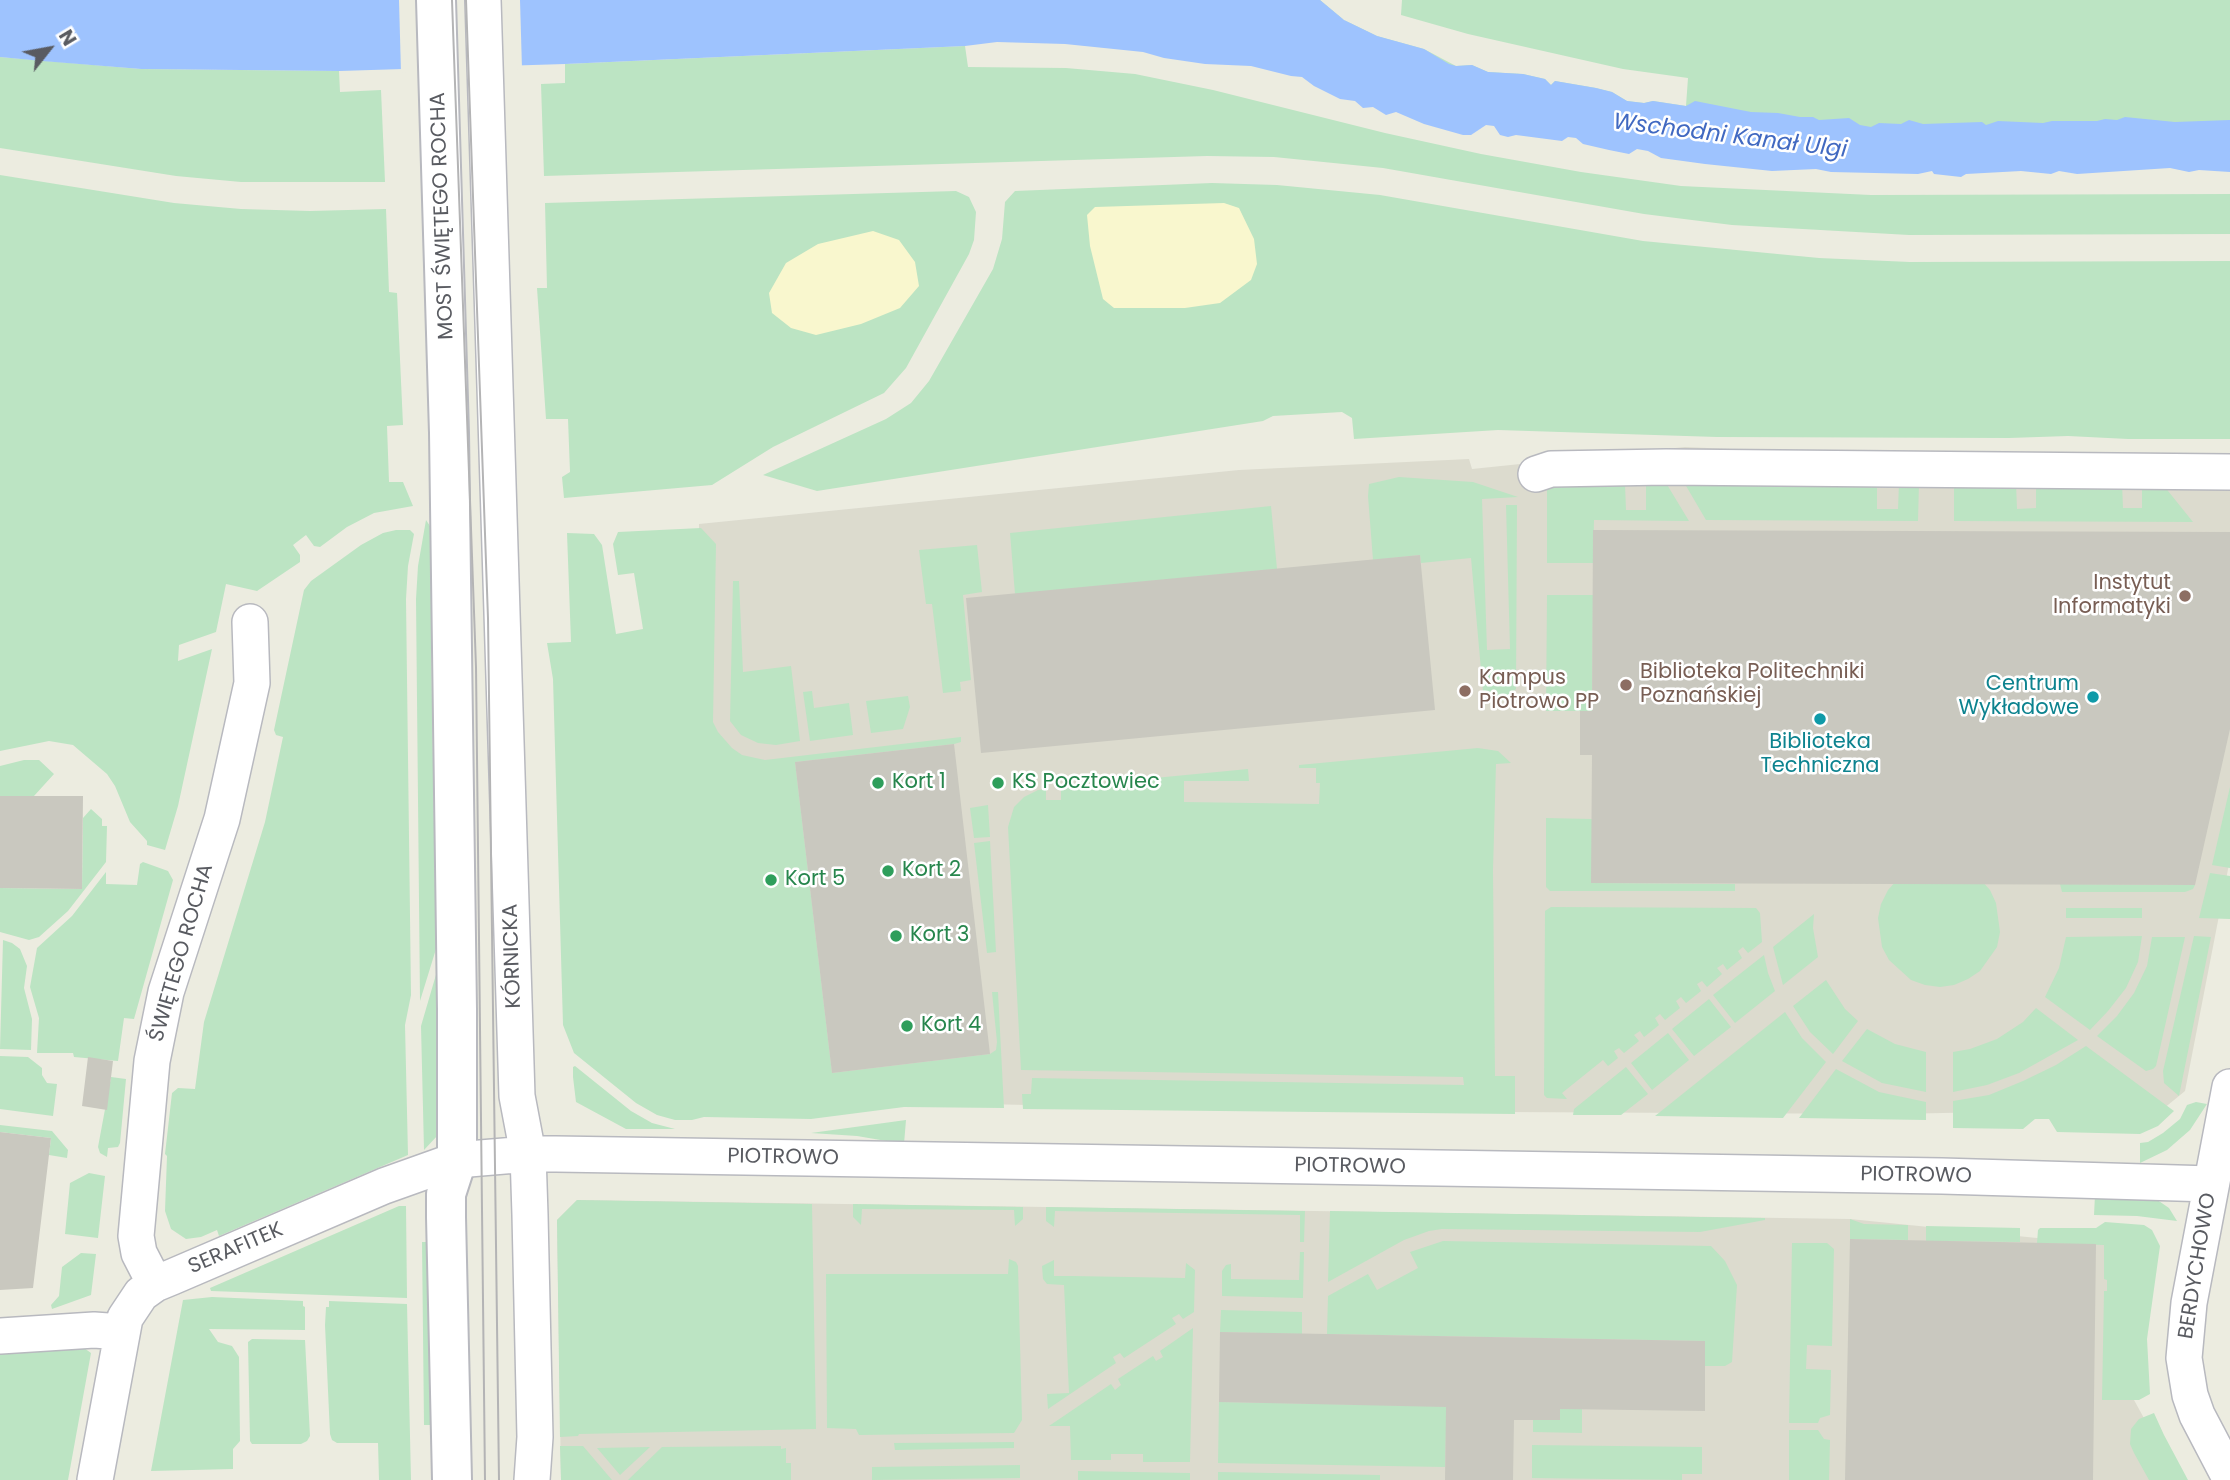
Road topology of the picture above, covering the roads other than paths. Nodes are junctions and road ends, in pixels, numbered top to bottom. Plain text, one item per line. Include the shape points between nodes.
1 (436, 0) edge
2 (483, 0) edge
3 (2230, 472) edge
4 (1536, 474) dead end
5 (250, 622) dead end
6 (2230, 1087) edge
7 (528, 1154) junction
8 (473, 1159) junction
9 (2211, 1184) junction
10 (155, 1284) junction
11 (122, 1332) junction
12 (0, 1336) edge
13 (2230, 1478) edge
14 (95, 1480) edge
15 (452, 1480) edge
16 (532, 1480) edge

1 - 8 street, MOST ŚWIĘTEGO ROCHA via 449,433 457,982
2 - 7 street, KÓRNICKA via 517,1096
3 - 4 street via 1666,467 1552,468
5 - 10 street, ŚWIĘTEGO ROCHA via 252,683 222,819 166,992 152,1061 136,1236
6 - 9 street, BERDYCHOWO
7 - 8 street, PIOTROWO
7 - 9 street, PIOTROWO via 1860,1174
7 - 16 street, KÓRNICKA via 535,1437
8 - 10 street, SERAFITEK via 384,1186
8 - 15 street via 446,1194
9 - 13 street, BERDYCHOWO via 2184,1358 2197,1415
10 - 11 street, SERAFITEK via 131,1307
11 - 12 street
11 - 14 street

